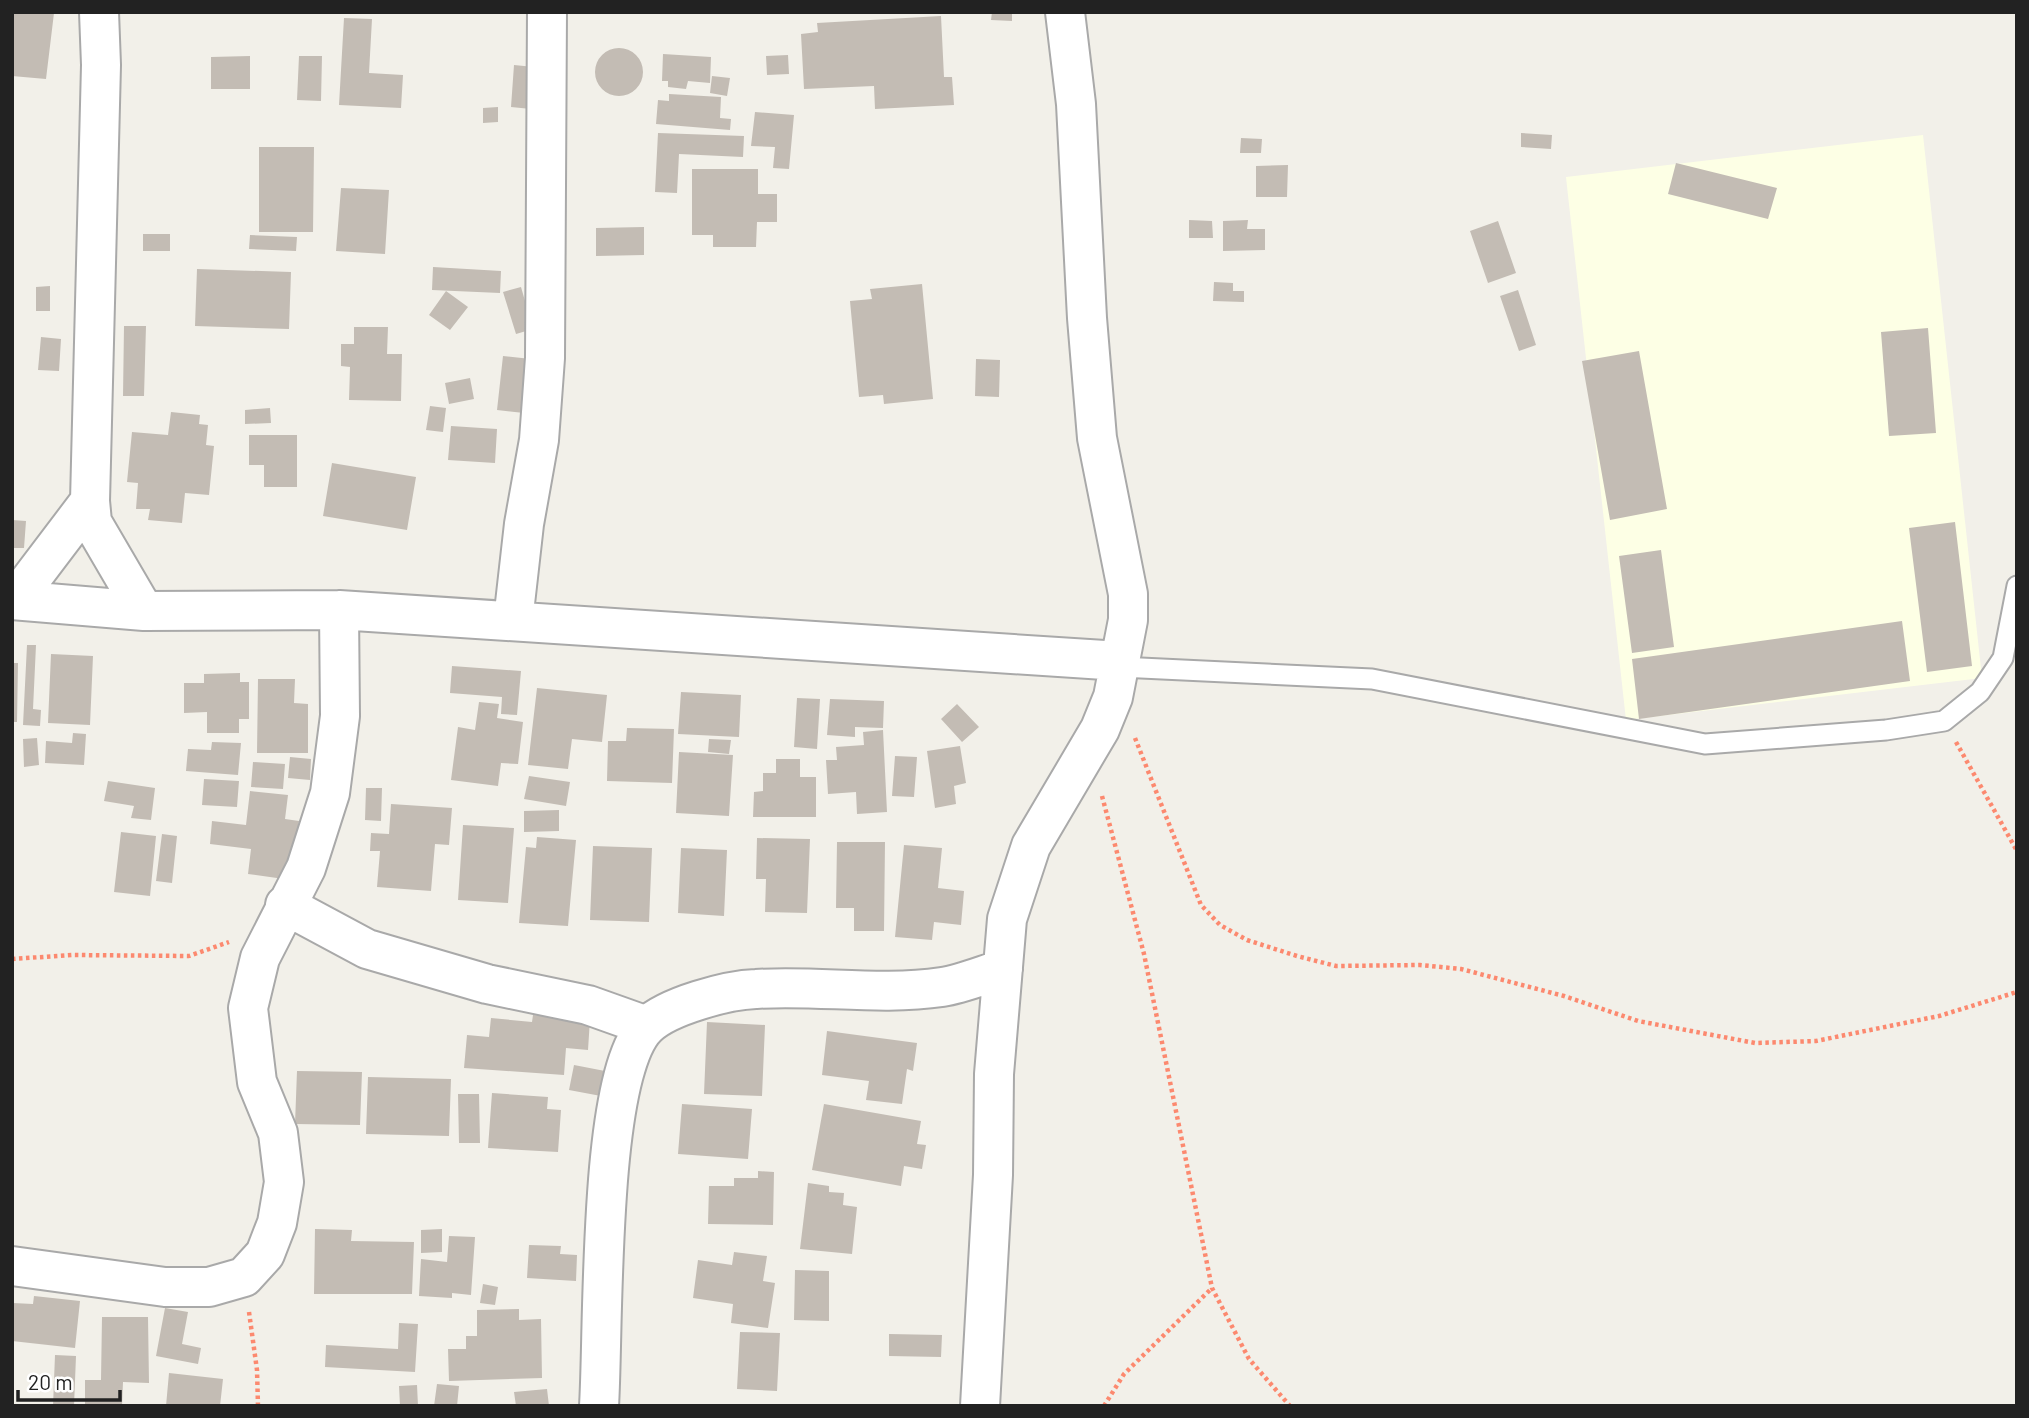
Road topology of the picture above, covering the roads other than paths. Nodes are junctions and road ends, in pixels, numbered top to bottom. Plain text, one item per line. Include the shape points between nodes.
1 (99, 12) edge
2 (547, 12) edge
3 (1065, 12) edge
4 (89, 501) junction
5 (2017, 586) edge
6 (14, 600) edge
7 (339, 610) junction
8 (144, 611) junction
9 (513, 621) junction
10 (1118, 675) junction
11 (279, 916) junction
12 (1003, 969) junction
13 (647, 1026) junction
14 (12, 1266) edge
15 (599, 1406) edge
16 (980, 1406) edge

1 - 4 street via 102,65
2 - 9 street via 545,358 539,440
3 - 10 street via 1076,103 1097,438 1128,594
4 - 6 street
4 - 8 street via 92,522
5 - 10 lane via 2003,658 1980,692 1944,721 1886,730 1705,744 1372,679
6 - 8 street
7 - 8 street
7 - 9 street
7 - 11 street via 340,716 330,793 306,868
9 - 10 street
10 - 12 street via 1090,751 1031,846 1017,880 1007,919
11 - 13 street via 367,949 487,984 588,1005
11 - 14 street via 260,958 248,1008 257,1083 278,1133 284,1182 277,1223 265,1254 243,1277 209,1287 165,1287
12 - 13 street via 944,987 891,992 753,989 673,1009
12 - 16 street
13 - 15 street via 632,1046 608,1163

